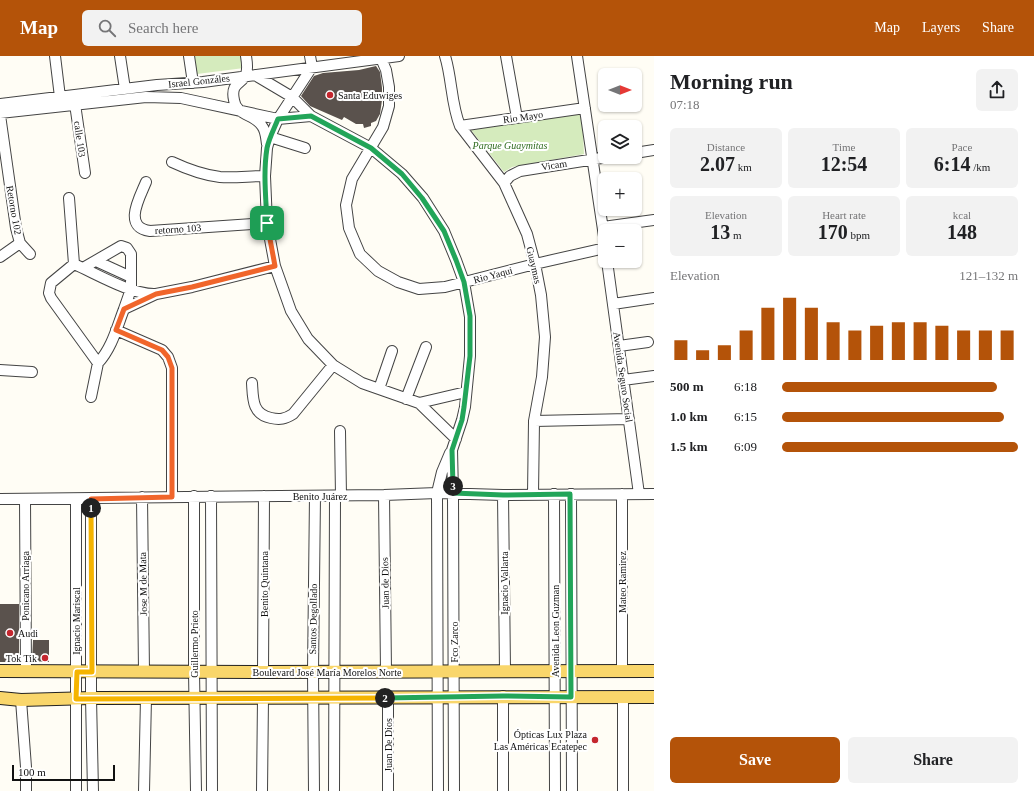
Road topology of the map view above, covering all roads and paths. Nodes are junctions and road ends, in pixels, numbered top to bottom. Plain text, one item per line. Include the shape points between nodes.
1 (55, 56) edge
2 (120, 56) edge
3 (189, 56) edge
4 (246, 56) edge
5 (310, 56) edge
6 (399, 56) edge
7 (444, 56) edge
8 (506, 56) edge
9 (577, 56) edge
10 (380, 57) edge
11 (312, 67) junction
12 (250, 76) junction
13 (193, 83) junction
14 (125, 89) junction
15 (60, 97) junction
16 (292, 97) junction
17 (0, 104) edge
18 (75, 104) junction
19 (585, 108) junction
20 (237, 110) junction
21 (0, 114) edge
22 (311, 116) junction
23 (517, 118) junction
24 (278, 119) junction
25 (460, 126) junction
26 (270, 137) junction
27 (267, 148) junction
28 (305, 148) dead end
29 (371, 148) junction
30 (654, 150) edge
31 (642, 152) edge
32 (598, 158) edge
33 (593, 159) junction
34 (172, 162) dead end
35 (85, 173) dead end
36 (265, 176) junction
37 (146, 182) dead end
38 (504, 183) junction
39 (69, 198) dead end
40 (654, 220) edge
41 (267, 223) junction
42 (603, 224) edge
43 (625, 224) edge
44 (20, 243) junction
45 (598, 250) edge
46 (30, 254) dead end
47 (0, 257) edge
48 (96, 261) junction
49 (535, 264) junction
50 (79, 266) junction
51 (275, 266) junction
52 (608, 268) edge
53 (131, 277) junction
54 (464, 282) junction
55 (131, 289) junction
56 (156, 294) junction
57 (654, 298) edge
58 (613, 304) junction
59 (124, 309) junction
60 (116, 330) junction
61 (648, 342) dead end
62 (619, 346) junction
63 (426, 347) dead end
64 (392, 351) dead end
65 (98, 363) junction
66 (333, 365) junction
67 (0, 370) edge
68 (32, 372) dead end
69 (654, 376) edge
70 (623, 380) junction
71 (252, 383) dead end
72 (379, 389) junction
73 (466, 392) junction
74 (91, 397) dead end
75 (406, 399) junction
76 (419, 403) junction
77 (629, 418) junction
78 (534, 420) junction
79 (340, 431) dead end
80 (456, 439) junction
81 (452, 450) junction
82 (437, 493) junction
83 (453, 493) junction
84 (533, 494) junction
85 (554, 494) junction
86 (570, 494) junction
87 (622, 494) junction
88 (639, 494) junction
89 (654, 494) edge
90 (503, 495) junction
91 (194, 496) junction
92 (212, 496) junction
93 (264, 496) junction
94 (315, 496) junction
95 (338, 496) junction
96 (384, 496) junction
97 (142, 497) junction
98 (172, 497) junction
99 (0, 499) edge
100 (25, 499) junction
101 (76, 499) junction
102 (91, 499) junction
103 (505, 670) junction
104 (654, 670) edge
105 (0, 671) edge
106 (386, 671) junction
107 (438, 671) junction
108 (454, 671) junction
109 (555, 671) junction
110 (572, 671) junction
111 (622, 671) junction
112 (26, 672) junction
113 (77, 672) junction
114 (92, 672) junction
115 (144, 672) junction
116 (194, 672) junction
117 (212, 672) junction
118 (263, 672) junction
119 (313, 672) junction
120 (334, 672) junction
121 (503, 696) junction
122 (654, 696) edge
123 (437, 697) junction
124 (454, 697) junction
125 (555, 697) junction
126 (571, 697) junction
127 (623, 697) junction
128 (91, 698) junction
129 (146, 698) junction
130 (194, 698) junction
131 (213, 698) junction
132 (263, 698) junction
133 (313, 698) junction
134 (333, 698) junction
135 (388, 698) junction
136 (1, 699) edge
137 (76, 699) junction
138 (21, 700) junction
139 (26, 791) edge
140 (76, 791) edge
141 (93, 791) edge
142 (144, 791) edge
143 (196, 791) edge
144 (212, 791) edge
145 (262, 791) edge
146 (314, 791) edge
147 (334, 791) edge
148 (388, 791) edge
149 (438, 791) edge
150 (454, 791) edge
151 (503, 791) edge
152 (555, 791) edge
153 (572, 791) edge
154 (623, 791) edge

1 - 15 street
2 - 14 street
3 - 13 street
4 - 12 street
5 - 11 street
6 - 10 street, Israel Gonzáles
7 - 25 street, Guaymas
8 - 23 street
9 - 19 street
10 - 11 street, Israel Gonzáles
10 - 29 street, Rio Yaqui via 386,70 389,106 383,127
11 - 12 street, Israel Gonzáles
11 - 16 street
12 - 13 street, Israel Gonzáles
12 - 16 street, Fco Zarco
12 - 20 street via 236,85 233,93
13 - 14 street, Israel Gonzáles
14 - 15 street, Israel Gonzáles
15 - 17 street, Israel Gonzáles
16 - 22 street, Fco Zarco
16 - 24 street
18 - 20 street, Israel Gonzáles via 146,97 181,98
18 - 21 street, Israel Gonzáles
18 - 35 street, calle 103
19 - 23 street, Rio Mayo
19 - 33 street
20 - 24 street, Israel Gonzáles
20 - 27 street via 260,123 265,131
21 - 44 street, Retorno 102
22 - 24 street, Israel Gonzáles
22 - 29 street, Fco Zarco
23 - 25 street, Rio Mayo
24 - 26 street
25 - 38 street, Guaymas
26 - 27 street
26 - 28 street
27 - 36 street
29 - 54 street, Fco Zarco via 402,174 422,198 444,231
29 - 54 street, Rio Yaqui via 352,179 346,205 349,228 360,254 391,278 419,289 445,287
30 - 31 street
32 - 33 street, Vicam
33 - 38 street, Vicam via 520,171
33 - 42 street
34 - 36 street via 221,177
36 - 41 street
37 - 41 street, retorno 103 via 135,211 138,227 144,230
38 - 49 street, Guaymas via 527,234
39 - 50 street
40 - 43 street
41 - 51 street
44 - 46 street, Retorno 102
44 - 47 street
45 - 49 street, Rio Yaqui
48 - 50 street
48 - 53 street
48 - 53 street via 121,246 127,248 130,254
49 - 54 street, Rio Yaqui
49 - 78 street, Guaymas via 545,337 542,377
50 - 55 street
50 - 65 street via 54,280 49,288 51,298
51 - 56 street
51 - 66 street via 291,311 308,339
52 - 58 street, Avenida Seguro Social
53 - 55 street
54 - 73 street, Fco Zarco via 470,316 470,356
55 - 56 street
55 - 59 street
56 - 59 street
57 - 58 street
58 - 62 street, Avenida Seguro Social
59 - 60 street
60 - 65 street via 111,344
60 - 98 street via 162,350 172,368
61 - 62 street
62 - 70 street, Avenida Seguro Social
63 - 75 street
64 - 72 street
65 - 74 street
66 - 71 street via 293,414 286,418 266,417 258,413 253,401
66 - 72 street via 362,383
67 - 68 street
69 - 70 street
70 - 77 street, Avenida Seguro Social
72 - 75 street
73 - 76 street
73 - 80 street, Fco Zarco
75 - 76 street
76 - 80 street
77 - 78 street
77 - 88 street, Avenida Seguro Social
78 - 84 street, Guaymas
79 - 95 street, Santos Degollado
80 - 81 street, Fco Zarco
81 - 82 street, Fco Zarco via 442,472
81 - 83 street, Fco Zarco
82 - 83 street, Benito Juárez
82 - 96 street, Benito Juárez
82 - 107 street, Fco Zarco
83 - 90 street, Benito Juárez
83 - 108 street, Fco Zarco
84 - 85 street, Benito Juárez
84 - 90 street, Benito Juárez
85 - 86 street, Benito Juárez
85 - 109 street, Avenida Leon Guzman
86 - 87 street, Benito Juárez
86 - 110 street, Avenida Leon Guzman
87 - 88 street, Benito Juárez
87 - 111 street, Mateo Ramirez
88 - 89 street, Benito Juárez
90 - 103 street, Ignacio Vallarta
91 - 92 street, Benito Juárez
91 - 98 street, Benito Juárez
91 - 116 street, Guillermo Prieto
92 - 93 street, Benito Juárez
92 - 117 street, Guillermo Prieto
93 - 94 street, Benito Juárez
93 - 118 street, Benito Quintana
94 - 95 street, Benito Juárez
94 - 119 street, Santos Degollado
95 - 96 street, Benito Juárez
95 - 120 street, Santos Degollado
96 - 106 street, Juan de Dios
97 - 98 street, Benito Juárez
97 - 102 street, Benito Juárez
97 - 115 street, Jose M de Mata
99 - 100 street, Benito Juárez
100 - 101 street, Benito Juárez
100 - 112 street, Ponicano Arriaga
101 - 102 street, Benito Juárez
101 - 113 street, Ignacio Mariscal
102 - 114 street, Ignacio Mariscal
103 - 108 main road, Boulevard José María Morelos Norte
103 - 109 main road, Boulevard José María Morelos Norte
104 - 111 main road, Boulevard José María Morelos Norte
105 - 112 main road, Boulevard José María Morelos Norte
106 - 107 main road, Boulevard José María Morelos Norte
106 - 120 main road, Boulevard José María Morelos Norte
107 - 108 main road, Boulevard José María Morelos Norte
107 - 123 street, Fco Zarco
108 - 124 street, Fco Zarco
109 - 110 main road, Boulevard José María Morelos Norte
109 - 125 street, Avenida Leon Guzman
110 - 111 main road, Boulevard José María Morelos Norte
110 - 126 street, Avenida Leon Guzman
112 - 113 main road, Boulevard José María Morelos Norte
113 - 114 main road, Boulevard José María Morelos Norte
113 - 137 street, Ignacio Mariscal
114 - 115 main road, Boulevard José María Morelos Norte
114 - 128 street, Ignacio Mariscal
115 - 116 main road, Boulevard José María Morelos Norte
116 - 117 main road, Boulevard José María Morelos Norte
116 - 130 street, Guillermo Prieto
117 - 118 main road, Boulevard José María Morelos Norte
117 - 131 street, Guillermo Prieto
118 - 119 main road, Boulevard José María Morelos Norte
119 - 120 main road, Boulevard José María Morelos Norte
119 - 133 street, Santos Degollado
120 - 134 street, Santos Degollado
121 - 124 main road
121 - 125 main road
121 - 151 street
122 - 127 main road
123 - 124 main road
123 - 135 main road
123 - 149 street, Fco Zarco
124 - 150 street, Fco Zarco
125 - 126 main road
125 - 152 street, Avenida Leon Guzman
126 - 127 main road
126 - 153 street, Avenida Leon Guzman
127 - 154 street
128 - 129 main road
128 - 137 main road
128 - 141 street, Ignacio Mariscal
129 - 130 main road
129 - 142 street
130 - 131 main road
130 - 143 street, Guillermo Prieto
131 - 132 main road
131 - 144 street, Guillermo Prieto
132 - 133 main road
132 - 145 street
133 - 134 main road
133 - 146 street, Santos Degollado
134 - 135 main road
134 - 147 street, Santos Degollado
135 - 148 street, Juan De Dios
136 - 138 main road
137 - 138 main road
137 - 140 street, Ignacio Mariscal
138 - 139 street

